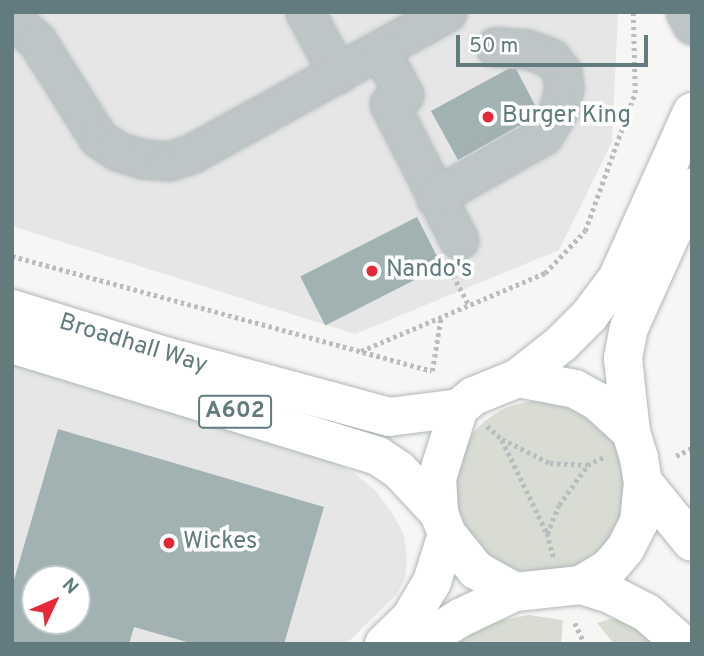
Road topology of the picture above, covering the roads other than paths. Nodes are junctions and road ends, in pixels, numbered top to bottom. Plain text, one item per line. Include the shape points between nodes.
1 (305, 12) edge
2 (447, 12) edge
3 (685, 12) edge
4 (12, 19) edge
5 (692, 24) edge
6 (495, 47) dead end
7 (380, 50) junction
8 (338, 74) junction
9 (692, 112) edge
10 (692, 188) edge
11 (435, 197) junction
12 (459, 240) dead end
13 (12, 309) edge
14 (12, 344) edge
15 (518, 378) junction
16 (473, 417) junction
17 (623, 442) junction
18 (643, 482) junction
19 (443, 524) junction
20 (692, 542) edge
21 (568, 576) junction
22 (515, 592) junction
23 (384, 644) edge
24 (419, 644) edge
25 (682, 644) edge

1 - 8 lane
2 - 7 lane
3 - 5 lane
4 - 8 lane via 37,41 98,138 117,151 144,159 169,161 191,154
6 - 11 lane via 527,49 551,58 562,72 559,109 544,135
7 - 8 lane
7 - 11 lane via 404,95 389,104
9 - 15 main road via 617,279 570,335
10 - 17 main road via 629,328 623,358
11 - 12 lane
13 - 16 main road, Broadhall Way / A602 via 389,417
14 - 19 main road, Broadhall Way / A602 via 379,456 399,470
15 - 16 main road via 474,396
15 - 17 main road via 575,389 610,410
16 - 19 main road via 437,478
17 - 18 main road
18 - 20 main road
18 - 21 main road via 639,522 625,549 609,568
19 - 22 main road, Broadhall Way via 476,570
19 - 23 main road via 432,582 410,619
21 - 22 main road
21 - 25 main road via 647,613
22 - 24 main road

